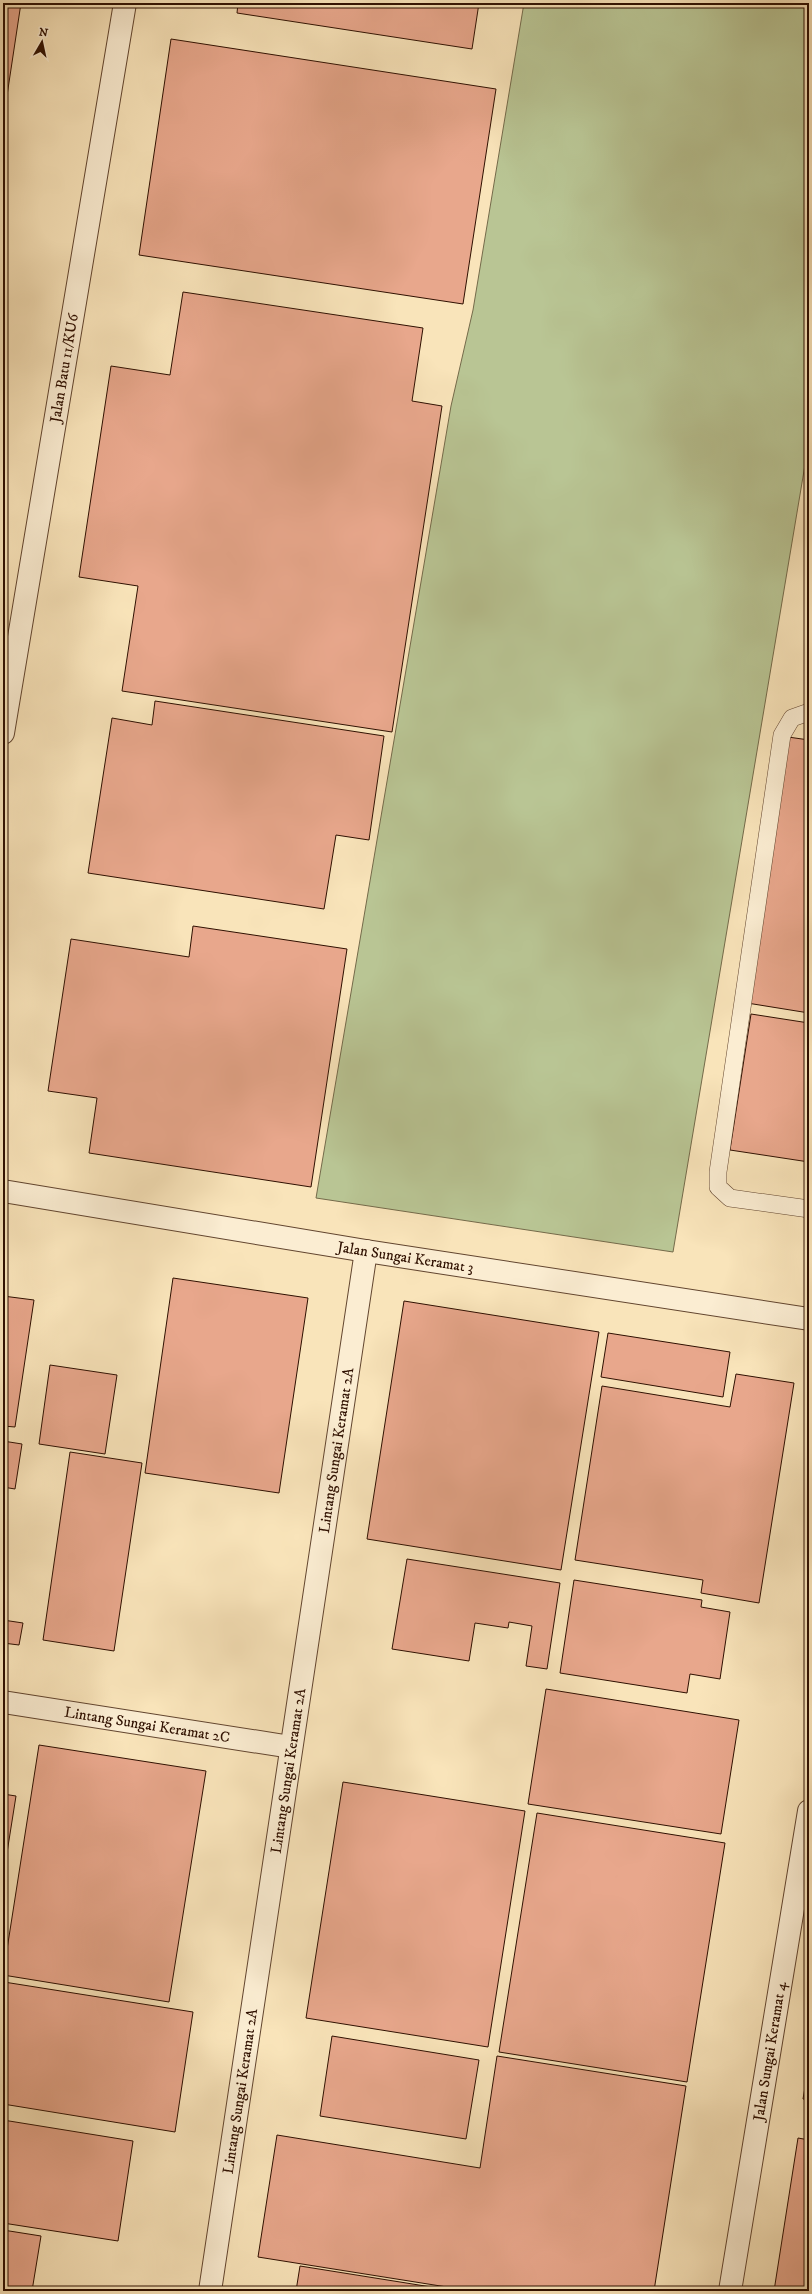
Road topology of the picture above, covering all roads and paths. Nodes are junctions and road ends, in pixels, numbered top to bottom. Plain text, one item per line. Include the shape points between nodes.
1 (125, 3) edge
2 (809, 712) edge
3 (3, 733) edge
4 (3, 1191) edge
5 (809, 1210) edge
6 (366, 1251) junction
7 (809, 1319) edge
8 (3, 1702) edge
9 (291, 1748) junction
10 (809, 1811) edge
11 (210, 2291) edge
12 (730, 2291) edge

1 - 3 street, Jalan Batu 11/KU6
2 - 5 lane via 792,718 782,735 718,1172 718,1187 730,1198
4 - 6 street, Jalan Sungai Keramat 3
6 - 7 street, Jalan Sungai Keramat 3
6 - 9 street, Lintang Sungai Keramat 2A
8 - 9 street, Lintang Sungai Keramat 2C
9 - 11 street, Lintang Sungai Keramat 2A
10 - 12 street, Jalan Sungai Keramat 4

